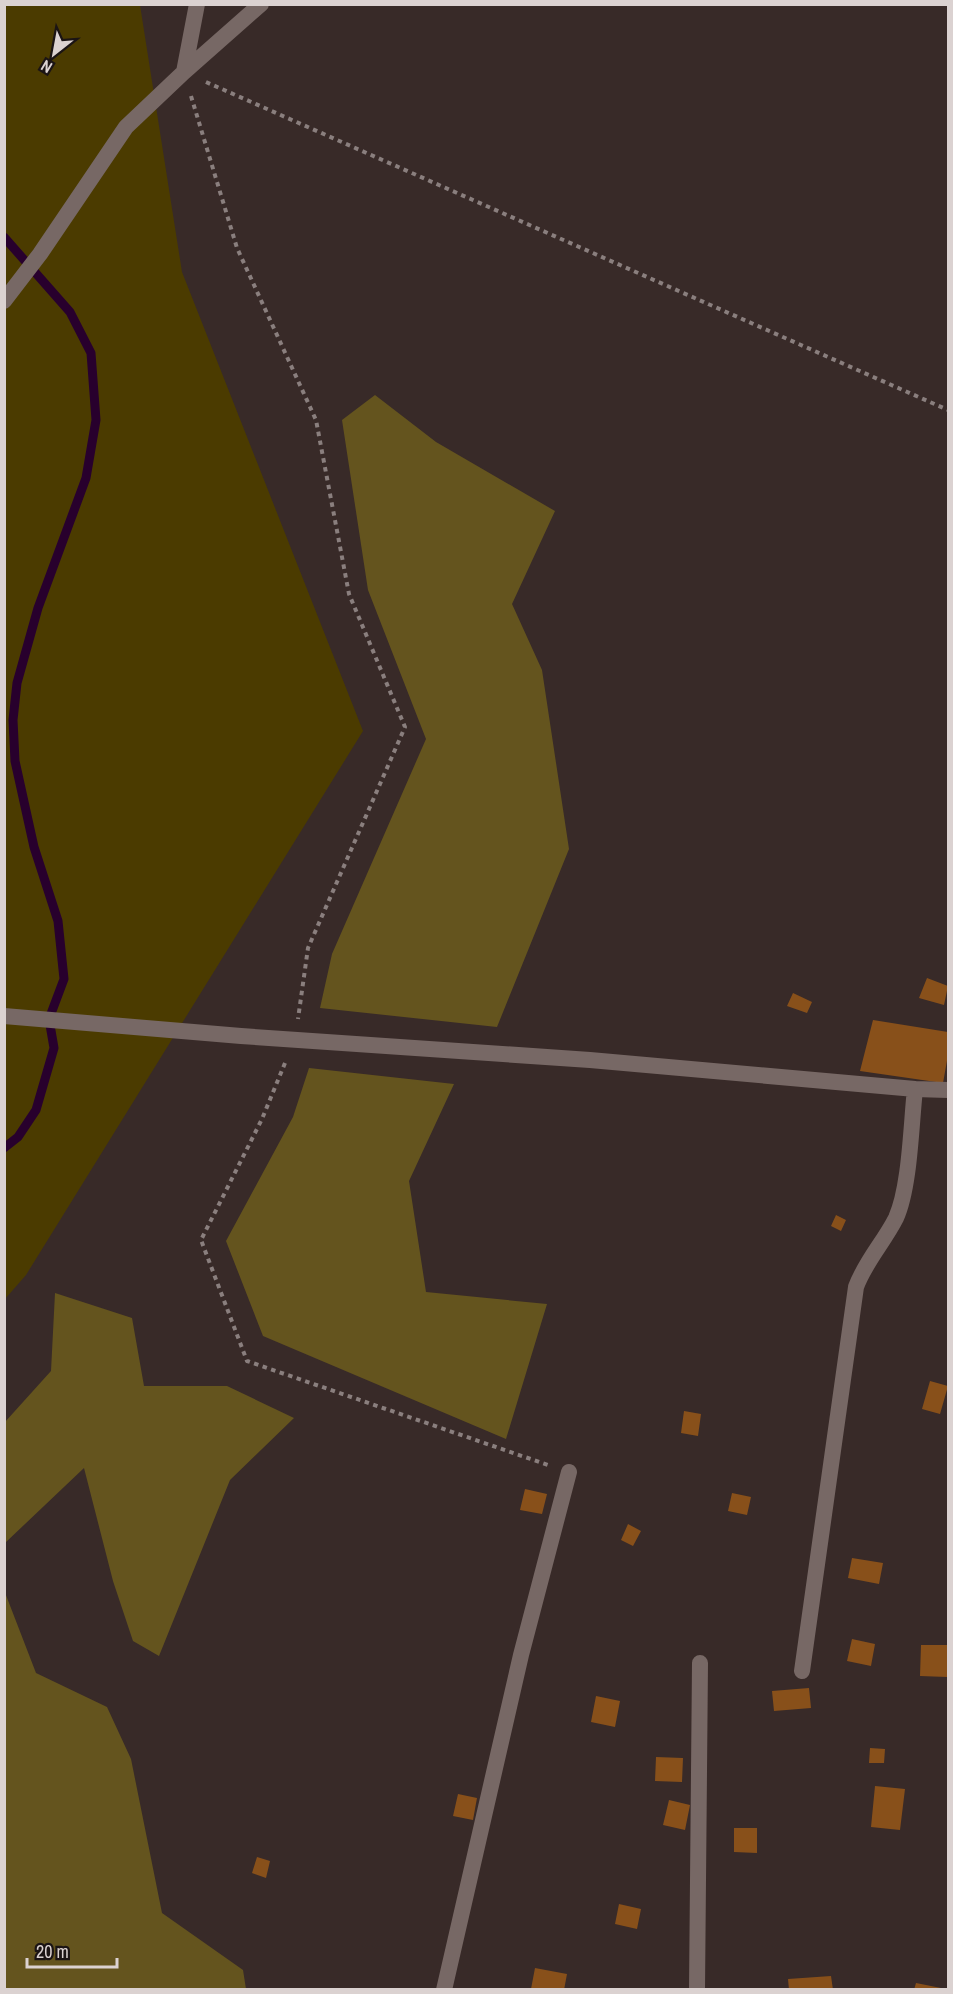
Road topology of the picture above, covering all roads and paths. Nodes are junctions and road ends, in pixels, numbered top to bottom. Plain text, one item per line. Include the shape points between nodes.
1 (197, 4) edge
2 (261, 4) edge
3 (183, 72) junction
4 (4, 301) edge
5 (948, 410) edge
6 (4, 1016) edge
7 (295, 1040) junction
8 (915, 1089) junction
9 (948, 1090) edge
10 (568, 1472) joint
11 (700, 1663) dead end
12 (802, 1671) dead end
13 (444, 1989) edge
14 (697, 1989) edge

1 - 3 street
2 - 3 street
3 - 4 street via 126,127
3 - 5 path
3 - 7 path via 237,248 316,420 349,594 405,727 308,948
6 - 7 street
7 - 8 street via 590,1060
7 - 10 path via 262,1119 201,1240 247,1361
8 - 9 street
8 - 12 street via 904,1194 896,1218 856,1287
10 - 13 street via 521,1655
11 - 14 street

